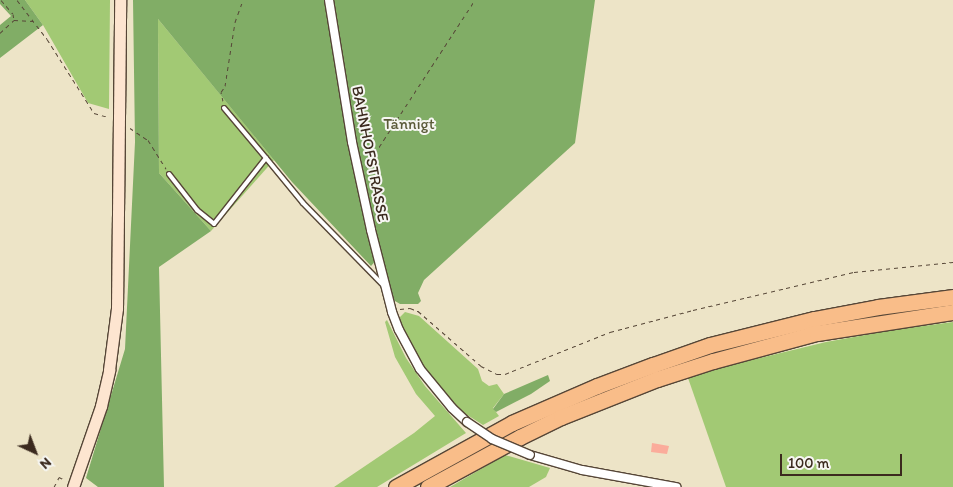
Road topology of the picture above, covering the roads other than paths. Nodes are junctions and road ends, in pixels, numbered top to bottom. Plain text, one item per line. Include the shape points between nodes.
1 (120, 0) edge
2 (329, 0) edge
3 (224, 108) road end
4 (266, 158) junction
5 (169, 174) road end
6 (388, 289) junction
7 (953, 297) edge
8 (953, 312) edge
9 (74, 486) edge
10 (396, 487) edge
11 (428, 487) edge
12 (676, 487) edge

1 - 9 main road via 118,292 114,340 99,414
2 - 6 street, BAHNHOFSTRASSE via 359,177
3 - 4 lane
4 - 5 lane via 214,224 196,210
4 - 6 lane via 304,203
6 - 12 street, BAHNHOFSTRASSE, bridge via 399,330 420,369 467,422 492,439 530,455 582,470
7 - 10 highway via 814,319 710,345 652,364 512,423
8 - 11 highway via 817,334 657,379 528,433

